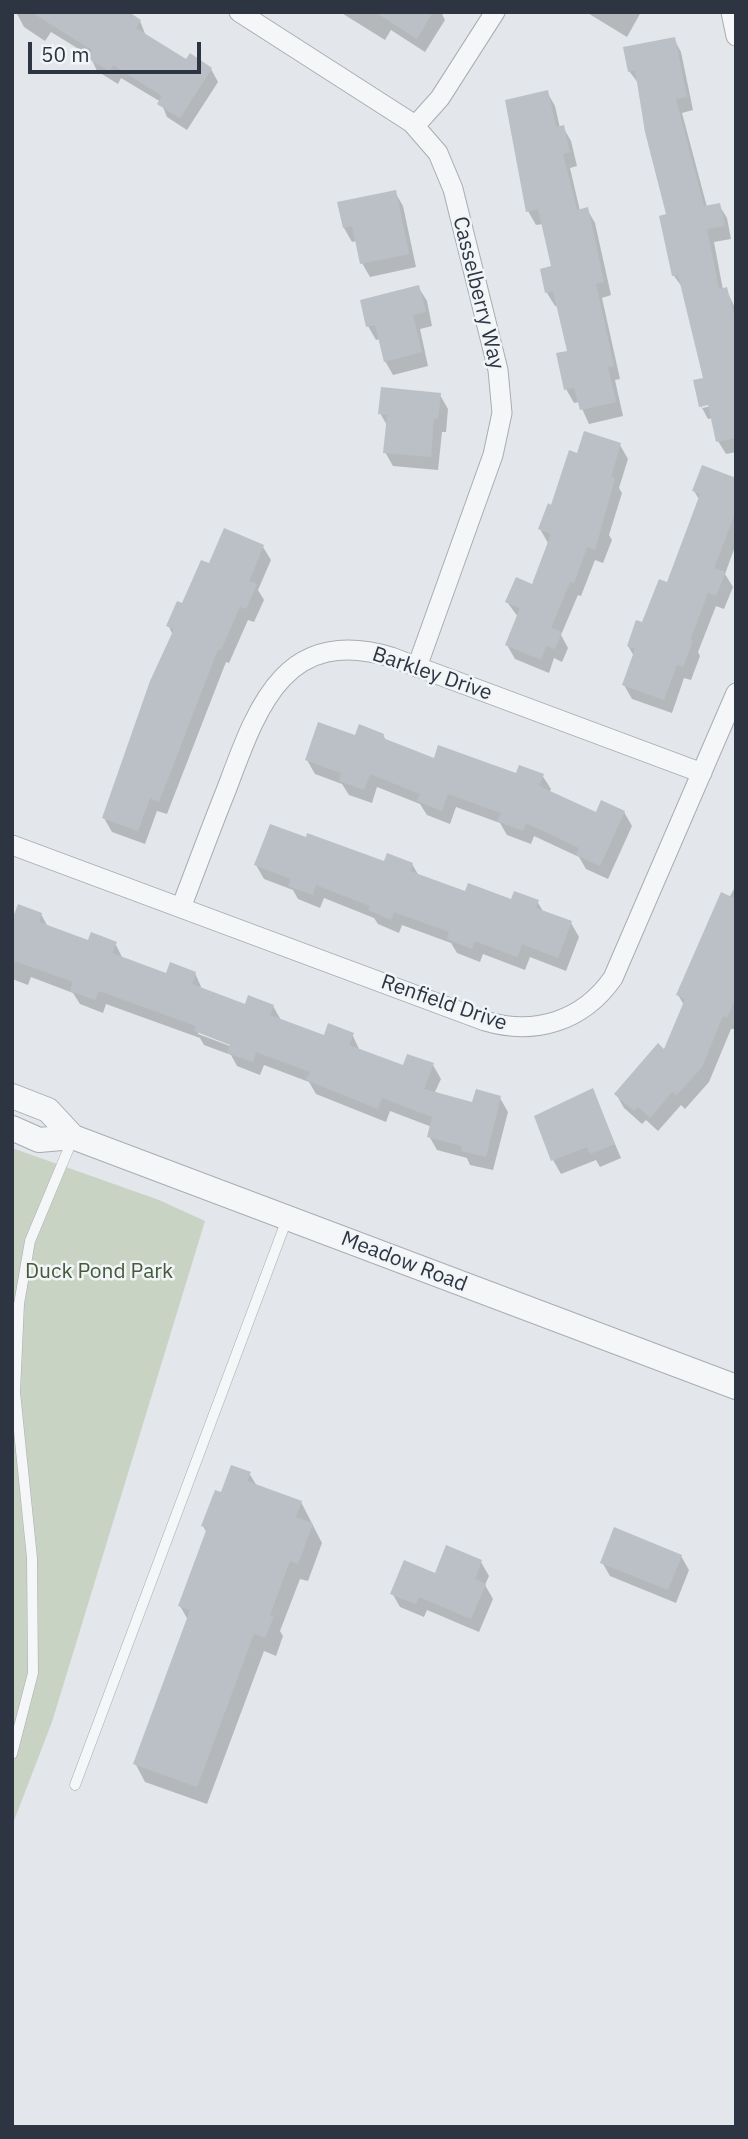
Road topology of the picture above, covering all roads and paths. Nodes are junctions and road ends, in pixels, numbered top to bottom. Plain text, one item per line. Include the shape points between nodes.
1 (239, 12) edge
2 (495, 12) edge
3 (731, 12) edge
4 (736, 36) edge
5 (415, 126) junction
6 (417, 667) junction
7 (736, 693) edge
8 (702, 774) junction
9 (12, 845) edge
10 (181, 908) junction
11 (12, 1096) edge
12 (12, 1128) edge
13 (73, 1137) junction
14 (288, 1218) junction
15 (15, 1334) edge
16 (736, 1387) edge
17 (16, 1721) edge
18 (12, 1754) edge
19 (75, 1785) dead end

1 - 5 street, Casselberry Way
2 - 5 street via 440,98
3 - 4 street
5 - 6 street, Casselberry Way via 438,153 451,182 498,370 502,406 496,448
6 - 8 street, Barkley Drive
6 - 10 street, Barkley Drive via 373,652 345,650 309,660 278,681 253,719
7 - 8 street, Renfield Drive
8 - 10 street, Renfield Drive via 613,978 581,1010 548,1025 521,1028 485,1021
9 - 10 street, Renfield Drive
11 - 13 street, Meadow Road via 48,1110
12 - 13 street, Meadow Road via 39,1140
13 - 14 street, Meadow Road
13 - 15 lane via 30,1241
14 - 16 street, Meadow Road
14 - 19 lane
15 - 17 lane via 15,1392 32,1558 33,1673
17 - 18 lane

